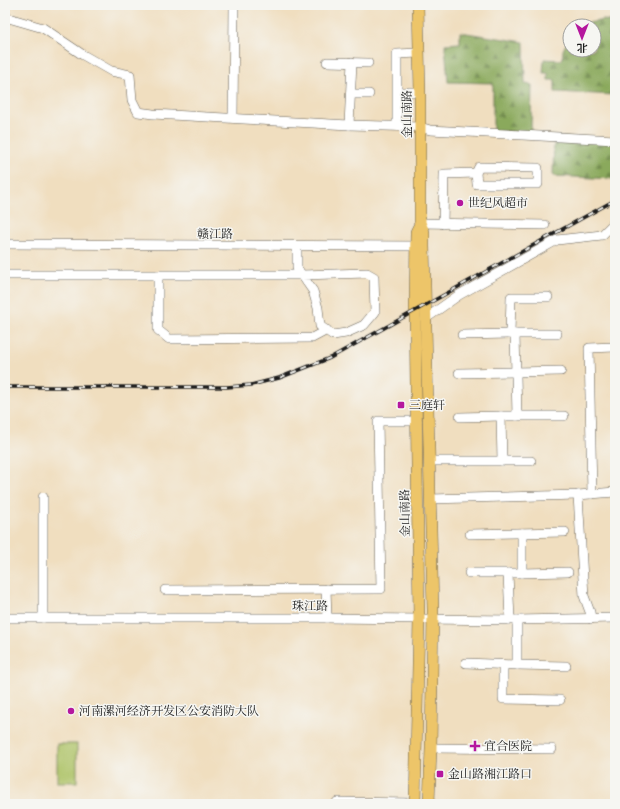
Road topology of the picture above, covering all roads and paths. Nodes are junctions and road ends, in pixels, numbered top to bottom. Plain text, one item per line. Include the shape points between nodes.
1 (234, 5) edge
2 (418, 5) edge
3 (5, 17) edge
4 (419, 53) junction
5 (327, 62) dead end
6 (352, 62) junction
7 (368, 63) dead end
8 (398, 92) junction
9 (420, 92) junction
10 (351, 94) junction
11 (369, 94) dead end
12 (233, 118) junction
13 (350, 125) junction
14 (397, 126) junction
15 (420, 127) junction
16 (615, 140) edge
17 (476, 172) junction
18 (615, 222) edge
19 (420, 223) junction
20 (443, 224) junction
21 (545, 225) dead end
22 (5, 244) edge
23 (297, 246) junction
24 (420, 246) junction
25 (158, 274) junction
26 (302, 274) junction
27 (5, 275) edge
28 (548, 297) dead end
29 (425, 319) junction
30 (327, 330) junction
31 (513, 334) junction
32 (557, 334) dead end
33 (462, 335) dead end
34 (615, 347) edge
35 (561, 371) dead end
36 (516, 372) junction
37 (460, 373) dead end
38 (501, 416) junction
39 (517, 416) junction
40 (564, 416) dead end
41 (460, 417) dead end
42 (417, 420) junction
43 (429, 461) junction
44 (502, 461) junction
45 (531, 461) dead end
46 (615, 492) edge
47 (592, 494) junction
48 (578, 495) junction
49 (43, 497) dead end
50 (430, 499) junction
51 (565, 532) dead end
52 (522, 533) junction
53 (470, 534) dead end
54 (568, 572) dead end
55 (469, 573) dead end
56 (508, 573) junction
57 (522, 573) junction
58 (326, 589) junction
59 (164, 590) dead end
60 (5, 618) edge
61 (43, 618) junction
62 (327, 618) junction
63 (615, 618) edge
64 (419, 619) junction
65 (432, 619) junction
66 (591, 619) junction
67 (513, 620) junction
68 (466, 664) dead end
69 (503, 665) junction
70 (517, 665) junction
71 (566, 666) dead end
72 (560, 700) dead end
73 (416, 747) junction
74 (431, 748) junction
75 (552, 749) dead end
76 (337, 802) dead end
77 (415, 804) edge
78 (429, 804) edge

1 - 12 street
2 - 4 main road, 金山南路
3 - 12 street via 43,28 111,71 130,75 132,100 138,112
4 - 8 street via 398,54
4 - 9 main road, 金山南路
5 - 6 street
6 - 7 street
6 - 10 street
8 - 9 street
8 - 14 street
9 - 15 main road, 金山南路
10 - 11 street
10 - 13 street
12 - 13 street
13 - 14 street
14 - 15 street
15 - 16 street via 430,130
15 - 19 main road, 金山南路
17 - 17 street via 477,184 538,184 538,168 479,167
17 - 20 street via 444,174
18 - 29 street via 602,234 557,240 460,295
19 - 20 street
19 - 24 main road, 金山南路 via 416,232
20 - 21 street
22 - 23 street, 赣江路
23 - 24 street, 赣江路
23 - 26 street via 297,268
24 - 29 main road, 金山南路
24 - 42 main road, 金山南路
25 - 26 street
25 - 27 street
25 - 30 street via 158,330 169,339 312,338
26 - 30 street via 313,291 320,326
26 - 30 street via 367,273 374,277 375,312 364,325 346,333 333,335
28 - 31 street via 511,297
29 - 43 main road, 金山南路
31 - 32 street
31 - 33 street
31 - 36 street
34 - 47 street via 589,348
35 - 36 street
36 - 37 street
36 - 39 street
38 - 39 street
38 - 41 street
38 - 44 street
39 - 40 street
42 - 58 street via 378,421 381,588
42 - 64 main road, 金山南路
43 - 44 street
43 - 50 main road, 金山南路
44 - 45 street
46 - 47 street
47 - 48 street
48 - 50 street
48 - 66 street via 584,596
49 - 61 street
50 - 65 main road, 金山南路
51 - 52 street
52 - 53 street
52 - 57 street
54 - 57 street
55 - 56 street
56 - 57 street
56 - 67 street
58 - 59 street
58 - 62 street
60 - 61 street, 珠江路
61 - 62 street, 珠江路
62 - 64 street, 珠江路
63 - 66 street, 珠江路
64 - 65 street, 珠江路
64 - 73 main road, 金山南路
65 - 67 street, 珠江路
65 - 74 main road, 金山南路
66 - 67 street, 珠江路
67 - 70 street
68 - 69 street
69 - 70 street
69 - 72 street via 503,699
70 - 71 street
73 - 74 main road
73 - 77 main road, 金山南路
74 - 75 street
74 - 78 main road, 金山南路
76 - 77 street

